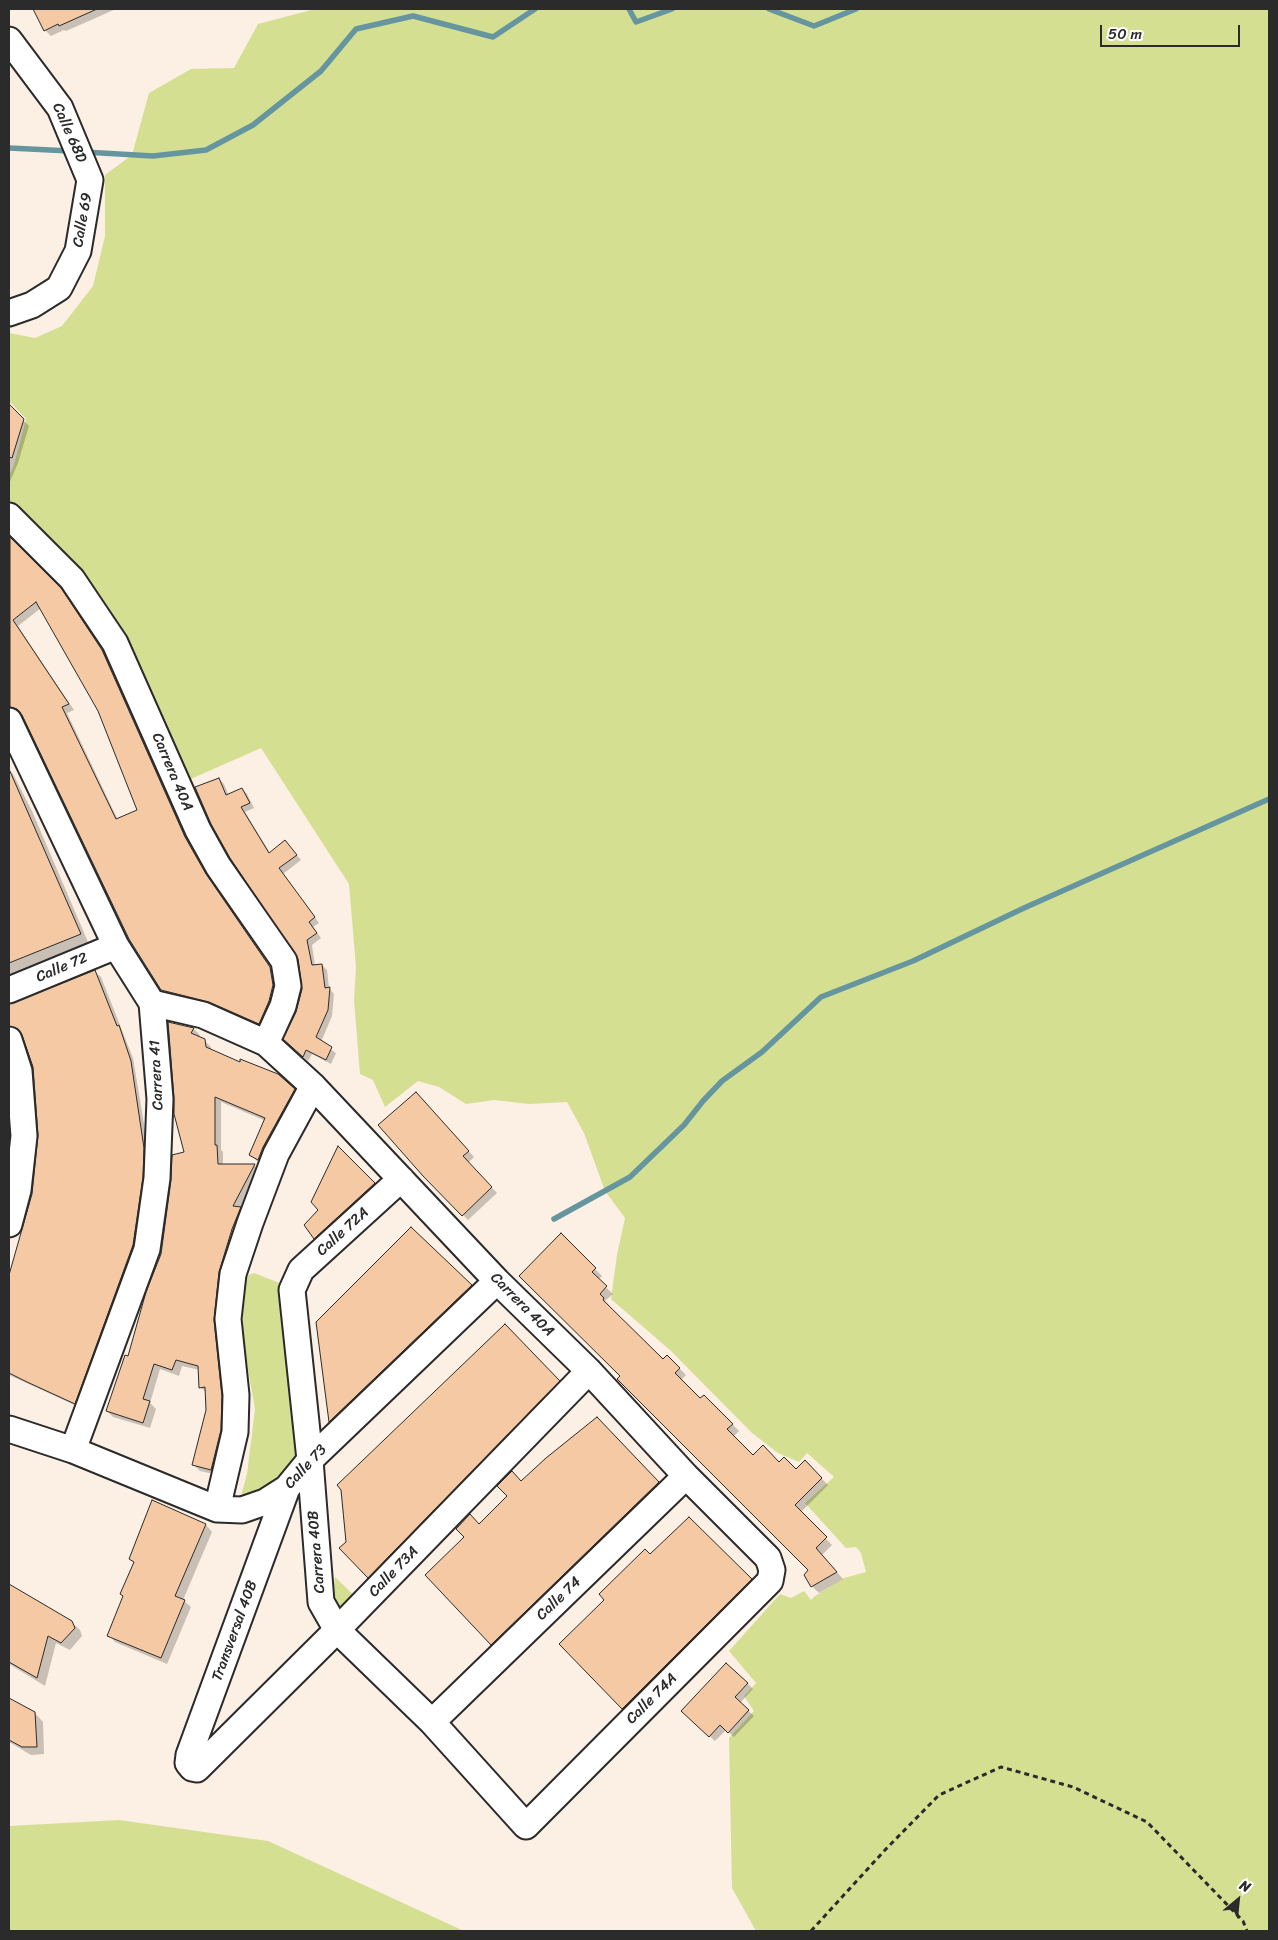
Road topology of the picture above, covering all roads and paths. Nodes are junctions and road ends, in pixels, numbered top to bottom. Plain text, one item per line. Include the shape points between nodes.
1 (9, 40) edge
2 (90, 180) joint
3 (9, 313) edge
4 (9, 516) edge
5 (10, 724) edge
6 (116, 946) junction
7 (9, 990) edge
8 (152, 1003) junction
9 (9, 1040) edge
10 (266, 1043) junction
11 (313, 1086) junction
12 (401, 1179) junction
13 (9, 1224) edge
14 (497, 1281) junction
15 (292, 1290) joint
16 (589, 1372) junction
17 (9, 1429) edge
18 (73, 1450) junction
19 (310, 1460) junction
20 (686, 1476) junction
21 (287, 1488) junction
22 (217, 1509) junction
23 (772, 1570) joint
24 (338, 1630) junction
25 (432, 1722) junction
26 (197, 1770) joint
27 (526, 1826) joint
28 (811, 1931) edge
29 (1247, 1931) edge

1 - 2 street, Calle 68D via 60,108
2 - 3 street, Calle 69 via 78,250 59,288 32,305
4 - 10 street, Carrera 40A via 72,579 115,643 198,830 218,866 284,961 288,986 283,1006
5 - 6 street, Carrera 41
6 - 7 street, Calle 72
6 - 8 street, Carrera 41
8 - 10 street, Carrera 40A via 203,1014
8 - 18 street, Carrera 41 via 160,1099 157,1178 147,1249
9 - 13 street via 18,1071 24,1136 18,1190
10 - 11 street, Carrera 40A
11 - 12 street, Carrera 40A
11 - 22 street via 276,1154 233,1274 228,1320 236,1395 235,1432
12 - 14 street, Carrera 40A
12 - 15 street, Calle 72A via 301,1270
14 - 16 street, Carrera 40A
14 - 19 street, Calle 73
15 - 19 street, Carrera 40B
16 - 20 street, Carrera 40A
16 - 24 street, Calle 73A
17 - 18 street, Calle 73
18 - 22 street, Calle 73
19 - 21 street, Calle 73
19 - 24 street, Carrera 40B via 321,1602
20 - 23 street, Carrera 40A via 768,1558
20 - 25 street, Calle 74
21 - 22 street, Calle 73 via 265,1502 242,1510
21 - 26 street, Transversal 40B via 189,1755 188,1763
23 - 27 street, Calle 74A via 770,1581
24 - 25 street, Carrera 40B
24 - 26 street, Calle 73A
25 - 27 street, Carrera 40B
28 - 29 path via 939,1795 1001,1767 1072,1787 1147,1822 1243,1921

